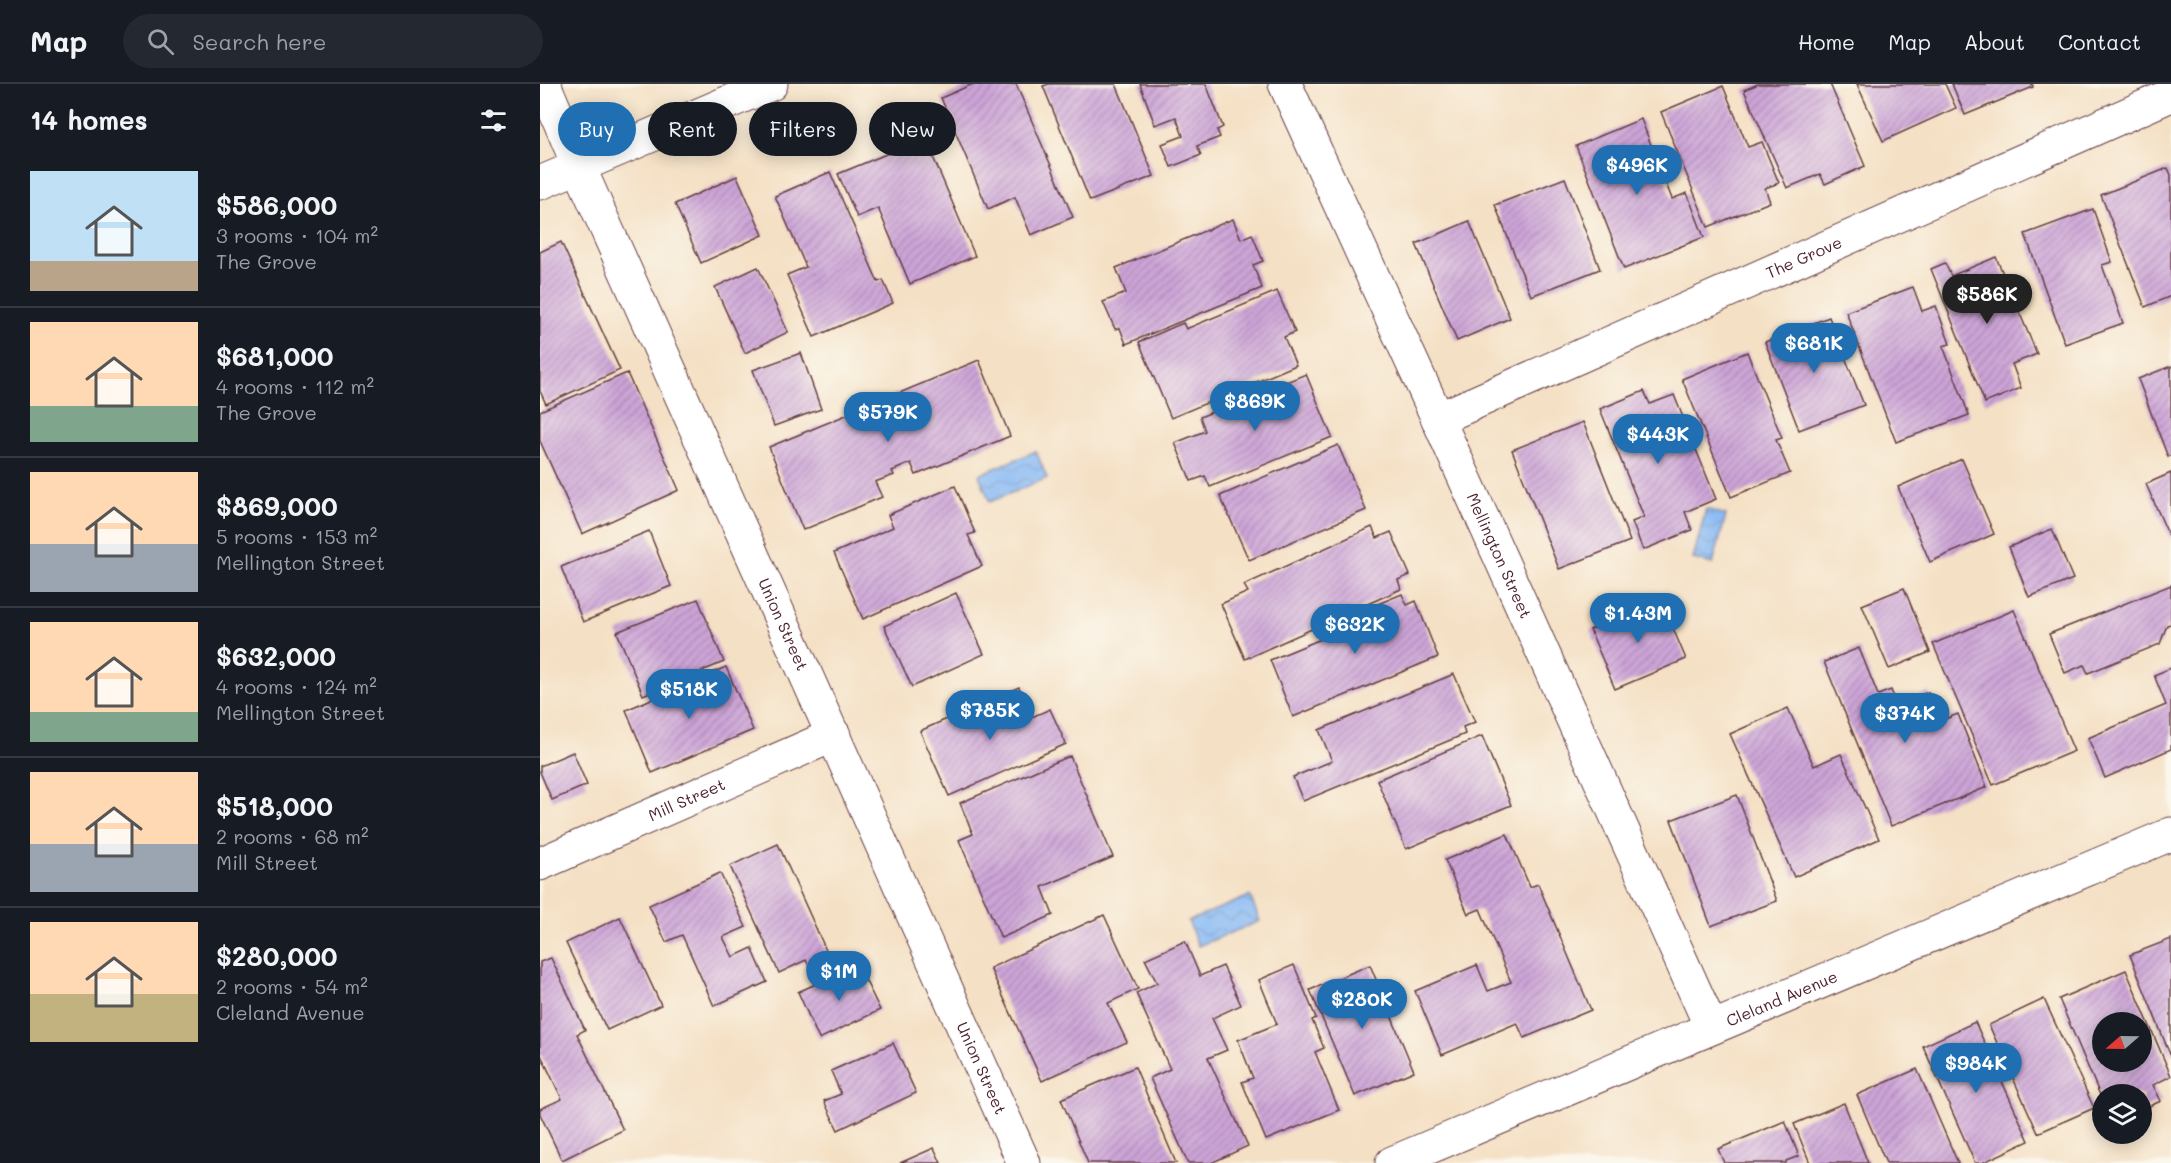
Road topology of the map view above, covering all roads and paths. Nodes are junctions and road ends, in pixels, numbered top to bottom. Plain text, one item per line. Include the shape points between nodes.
1 (544, 84) edge
2 (771, 84) edge
3 (1285, 84) edge
4 (2171, 95) edge
5 (579, 167) junction
6 (540, 183) edge
7 (1438, 419) junction
8 (834, 735) junction
9 (2171, 834) edge
10 (540, 864) edge
11 (1711, 1027) junction
12 (1024, 1163) edge
13 (1392, 1163) edge

1 - 5 street, Union Street
2 - 5 street
3 - 7 street, Mellington Street
4 - 7 street, The Grove
5 - 6 street
5 - 8 street, Union Street
7 - 11 street, Mellington Street
8 - 10 street, Mill Street
8 - 12 street, Union Street
9 - 11 street, Cleland Avenue
11 - 13 street, Cleland Avenue

